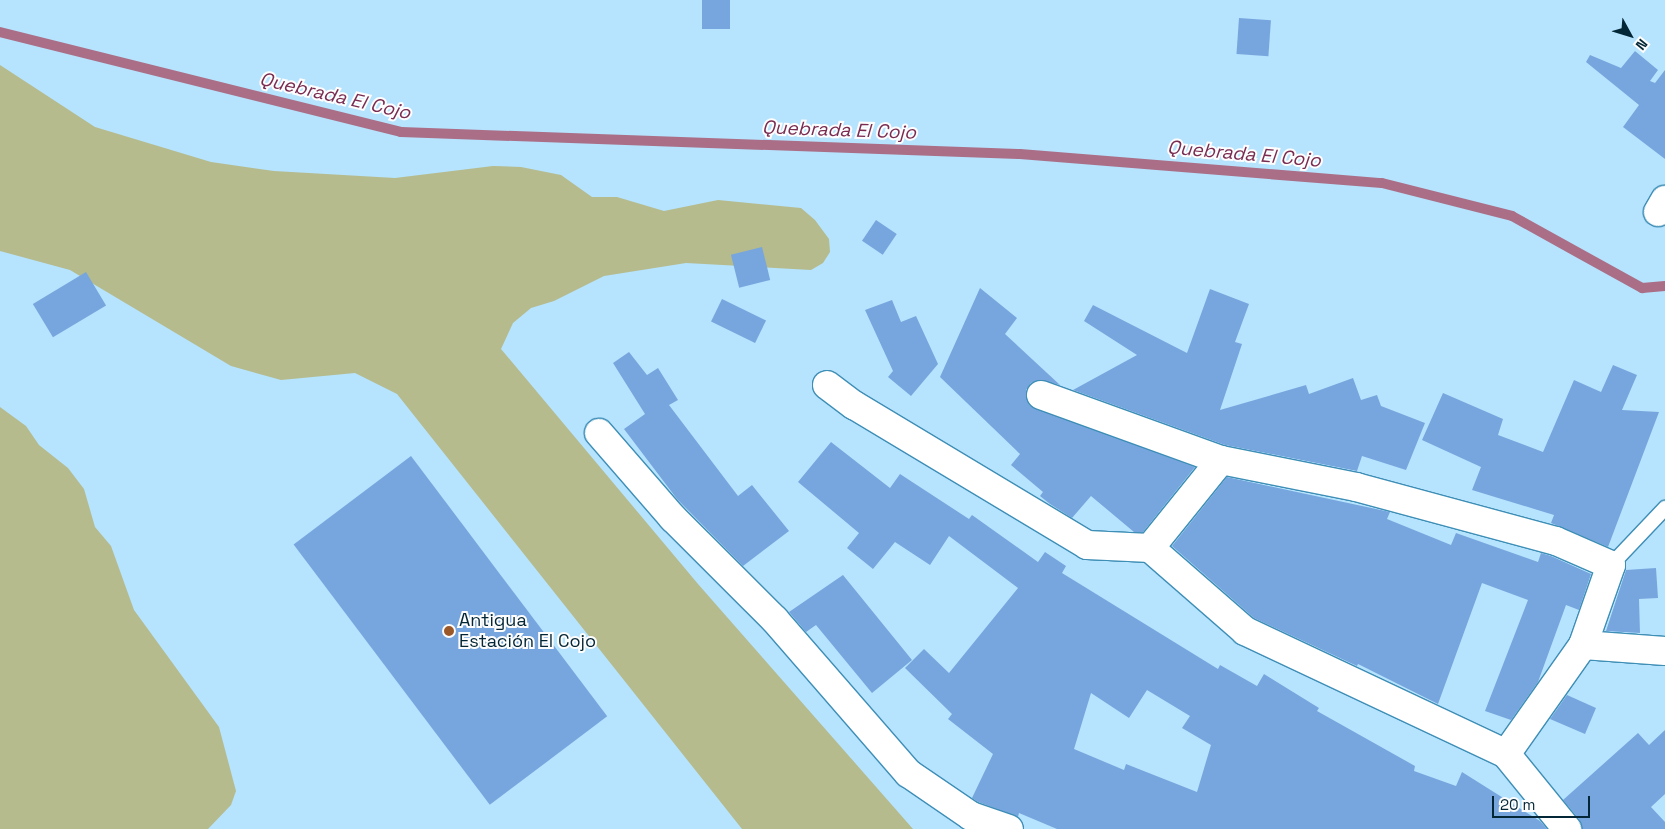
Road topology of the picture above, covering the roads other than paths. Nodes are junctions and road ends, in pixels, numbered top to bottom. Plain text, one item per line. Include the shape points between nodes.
1 (828, 385) dead end
2 (1041, 395) dead end
3 (599, 433) dead end
4 (1221, 460) junction
5 (1665, 508) edge
6 (1150, 548) junction
7 (1611, 565) junction
8 (1583, 645) junction
9 (1665, 651) edge
10 (1506, 754) junction
11 (1009, 829) edge
12 (1567, 829) edge

1 - 6 street via 854,405 1087,545
2 - 4 street
3 - 11 street via 673,518 775,620 908,773 971,816
4 - 6 street
4 - 7 street via 1356,487 1537,536
5 - 7 lane
6 - 10 street via 1245,631
7 - 8 street
8 - 9 street
8 - 10 street
10 - 12 street

